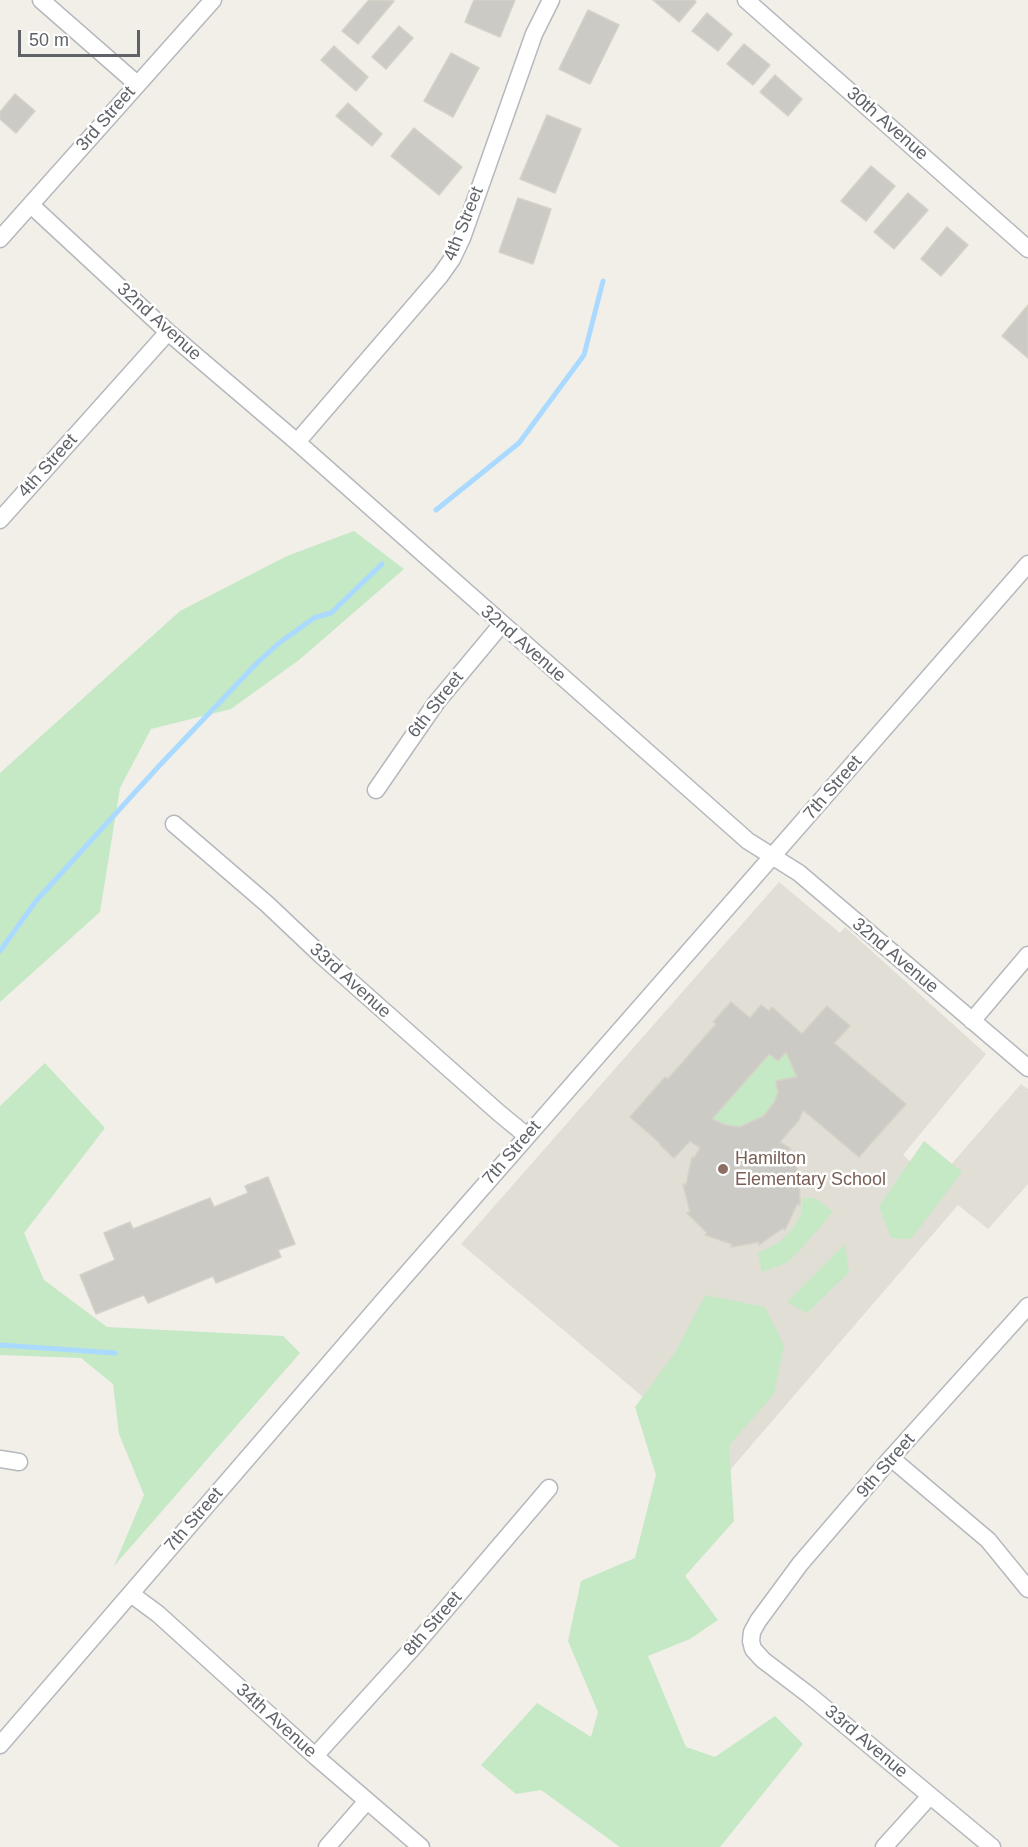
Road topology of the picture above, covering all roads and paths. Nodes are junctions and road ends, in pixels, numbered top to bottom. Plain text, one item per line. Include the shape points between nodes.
1 (41, 0) edge
2 (213, 0) edge
3 (551, 0) edge
4 (746, 0) edge
5 (137, 84) junction
6 (31, 205) junction
7 (0, 239) edge
8 (1028, 249) edge
9 (168, 332) junction
10 (297, 442) junction
11 (0, 520) edge
12 (1028, 564) edge
13 (501, 625) junction
14 (376, 790) dead end
15 (174, 824) dead end
16 (772, 856) junction
17 (1028, 955) edge
18 (972, 1021) junction
19 (1028, 1068) edge
20 (527, 1136) junction
21 (1028, 1306) edge
22 (891, 1458) junction
23 (0, 1459) edge
24 (19, 1462) dead end
25 (549, 1488) dead end
26 (1028, 1589) edge
27 (131, 1594) junction
28 (752, 1632) joint
29 (0, 1745) edge
30 (315, 1756) junction
31 (930, 1796) junction
32 (367, 1801) junction
33 (327, 1847) edge
34 (421, 1847) edge
35 (884, 1847) edge
36 (992, 1847) edge

1 - 5 street
2 - 5 street, 3rd Street
3 - 10 street, 4th Street via 534,34 452,259
4 - 8 street, 30th Avenue
5 - 6 street, 3rd Street
6 - 7 street, 3rd Street
6 - 9 street, 32nd Avenue
9 - 10 street, 32nd Avenue
9 - 11 street, 4th Street
10 - 13 street, 32nd Avenue
12 - 16 street, 7th Street
13 - 14 street, 6th Street via 435,703
13 - 16 street, 32nd Avenue via 748,841
15 - 20 street, 33rd Avenue
16 - 18 street, 32nd Avenue via 799,873
16 - 20 street, 7th Street
17 - 18 street
18 - 19 street, 32nd Avenue
20 - 27 street, 7th Street
21 - 22 street, 9th Street
22 - 26 street via 988,1539
22 - 28 street, 9th Street via 800,1564
23 - 24 street
25 - 30 street, 8th Street
27 - 29 street, 7th Street
27 - 30 street, 34th Avenue
28 - 31 street, 33rd Avenue via 753,1649 763,1660
30 - 32 street, 34th Avenue
31 - 35 street
31 - 36 street, 33rd Avenue
32 - 33 street
32 - 34 street, 34th Avenue

